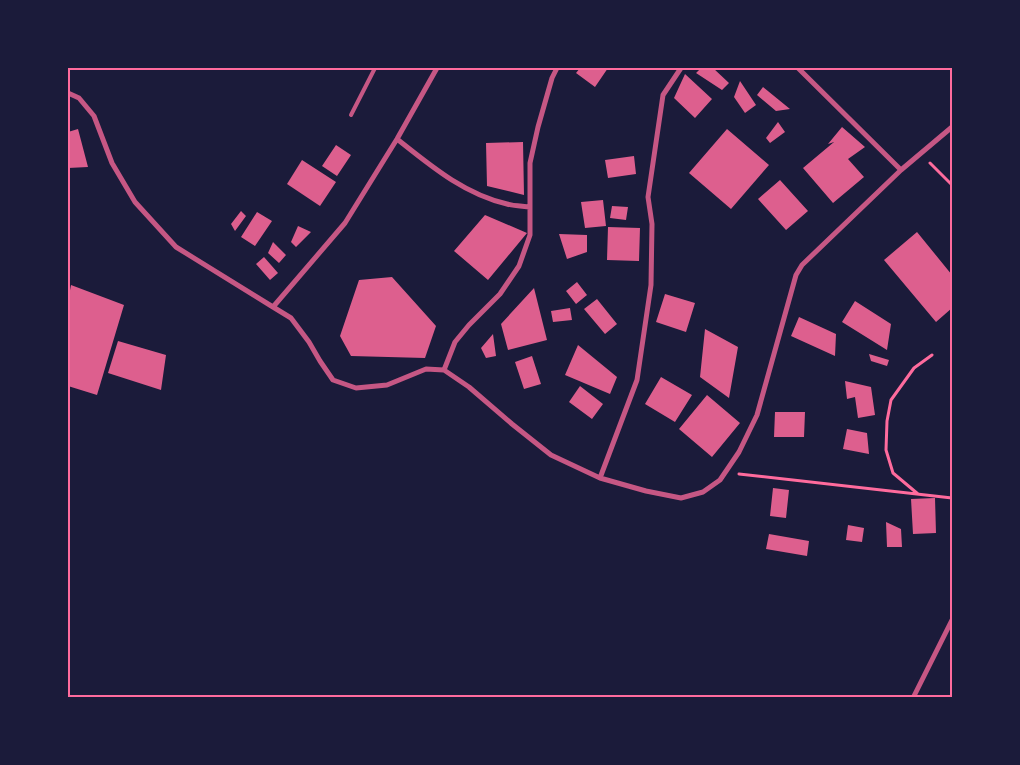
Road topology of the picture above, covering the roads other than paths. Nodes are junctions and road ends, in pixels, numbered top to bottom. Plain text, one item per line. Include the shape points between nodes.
1 (375, 68) edge
2 (438, 68) edge
3 (557, 68) edge
4 (681, 68) edge
5 (798, 68) edge
6 (68, 93) edge
7 (351, 115) dead end
8 (952, 126) edge
9 (397, 139) junction
10 (901, 170) junction
11 (530, 207) junction
12 (273, 307) junction
13 (444, 370) junction
14 (600, 478) junction
15 (952, 620) edge
16 (913, 698) edge

1 - 7 lane
2 - 9 street
3 - 11 street via 530,163
4 - 14 street via 663,95 648,197 652,224 651,285 637,380
5 - 10 street
6 - 12 street via 79,98 94,116 112,163 135,202 176,247
8 - 10 street
9 - 11 street via 457,184 495,201
9 - 12 street via 345,222
10 - 14 street via 802,265 796,275 757,416 720,480 703,492 681,498
11 - 13 street via 530,235 519,266 500,294 455,342
12 - 13 street via 291,318 333,380 356,388 387,385 426,370
13 - 14 street via 551,455
15 - 16 street

